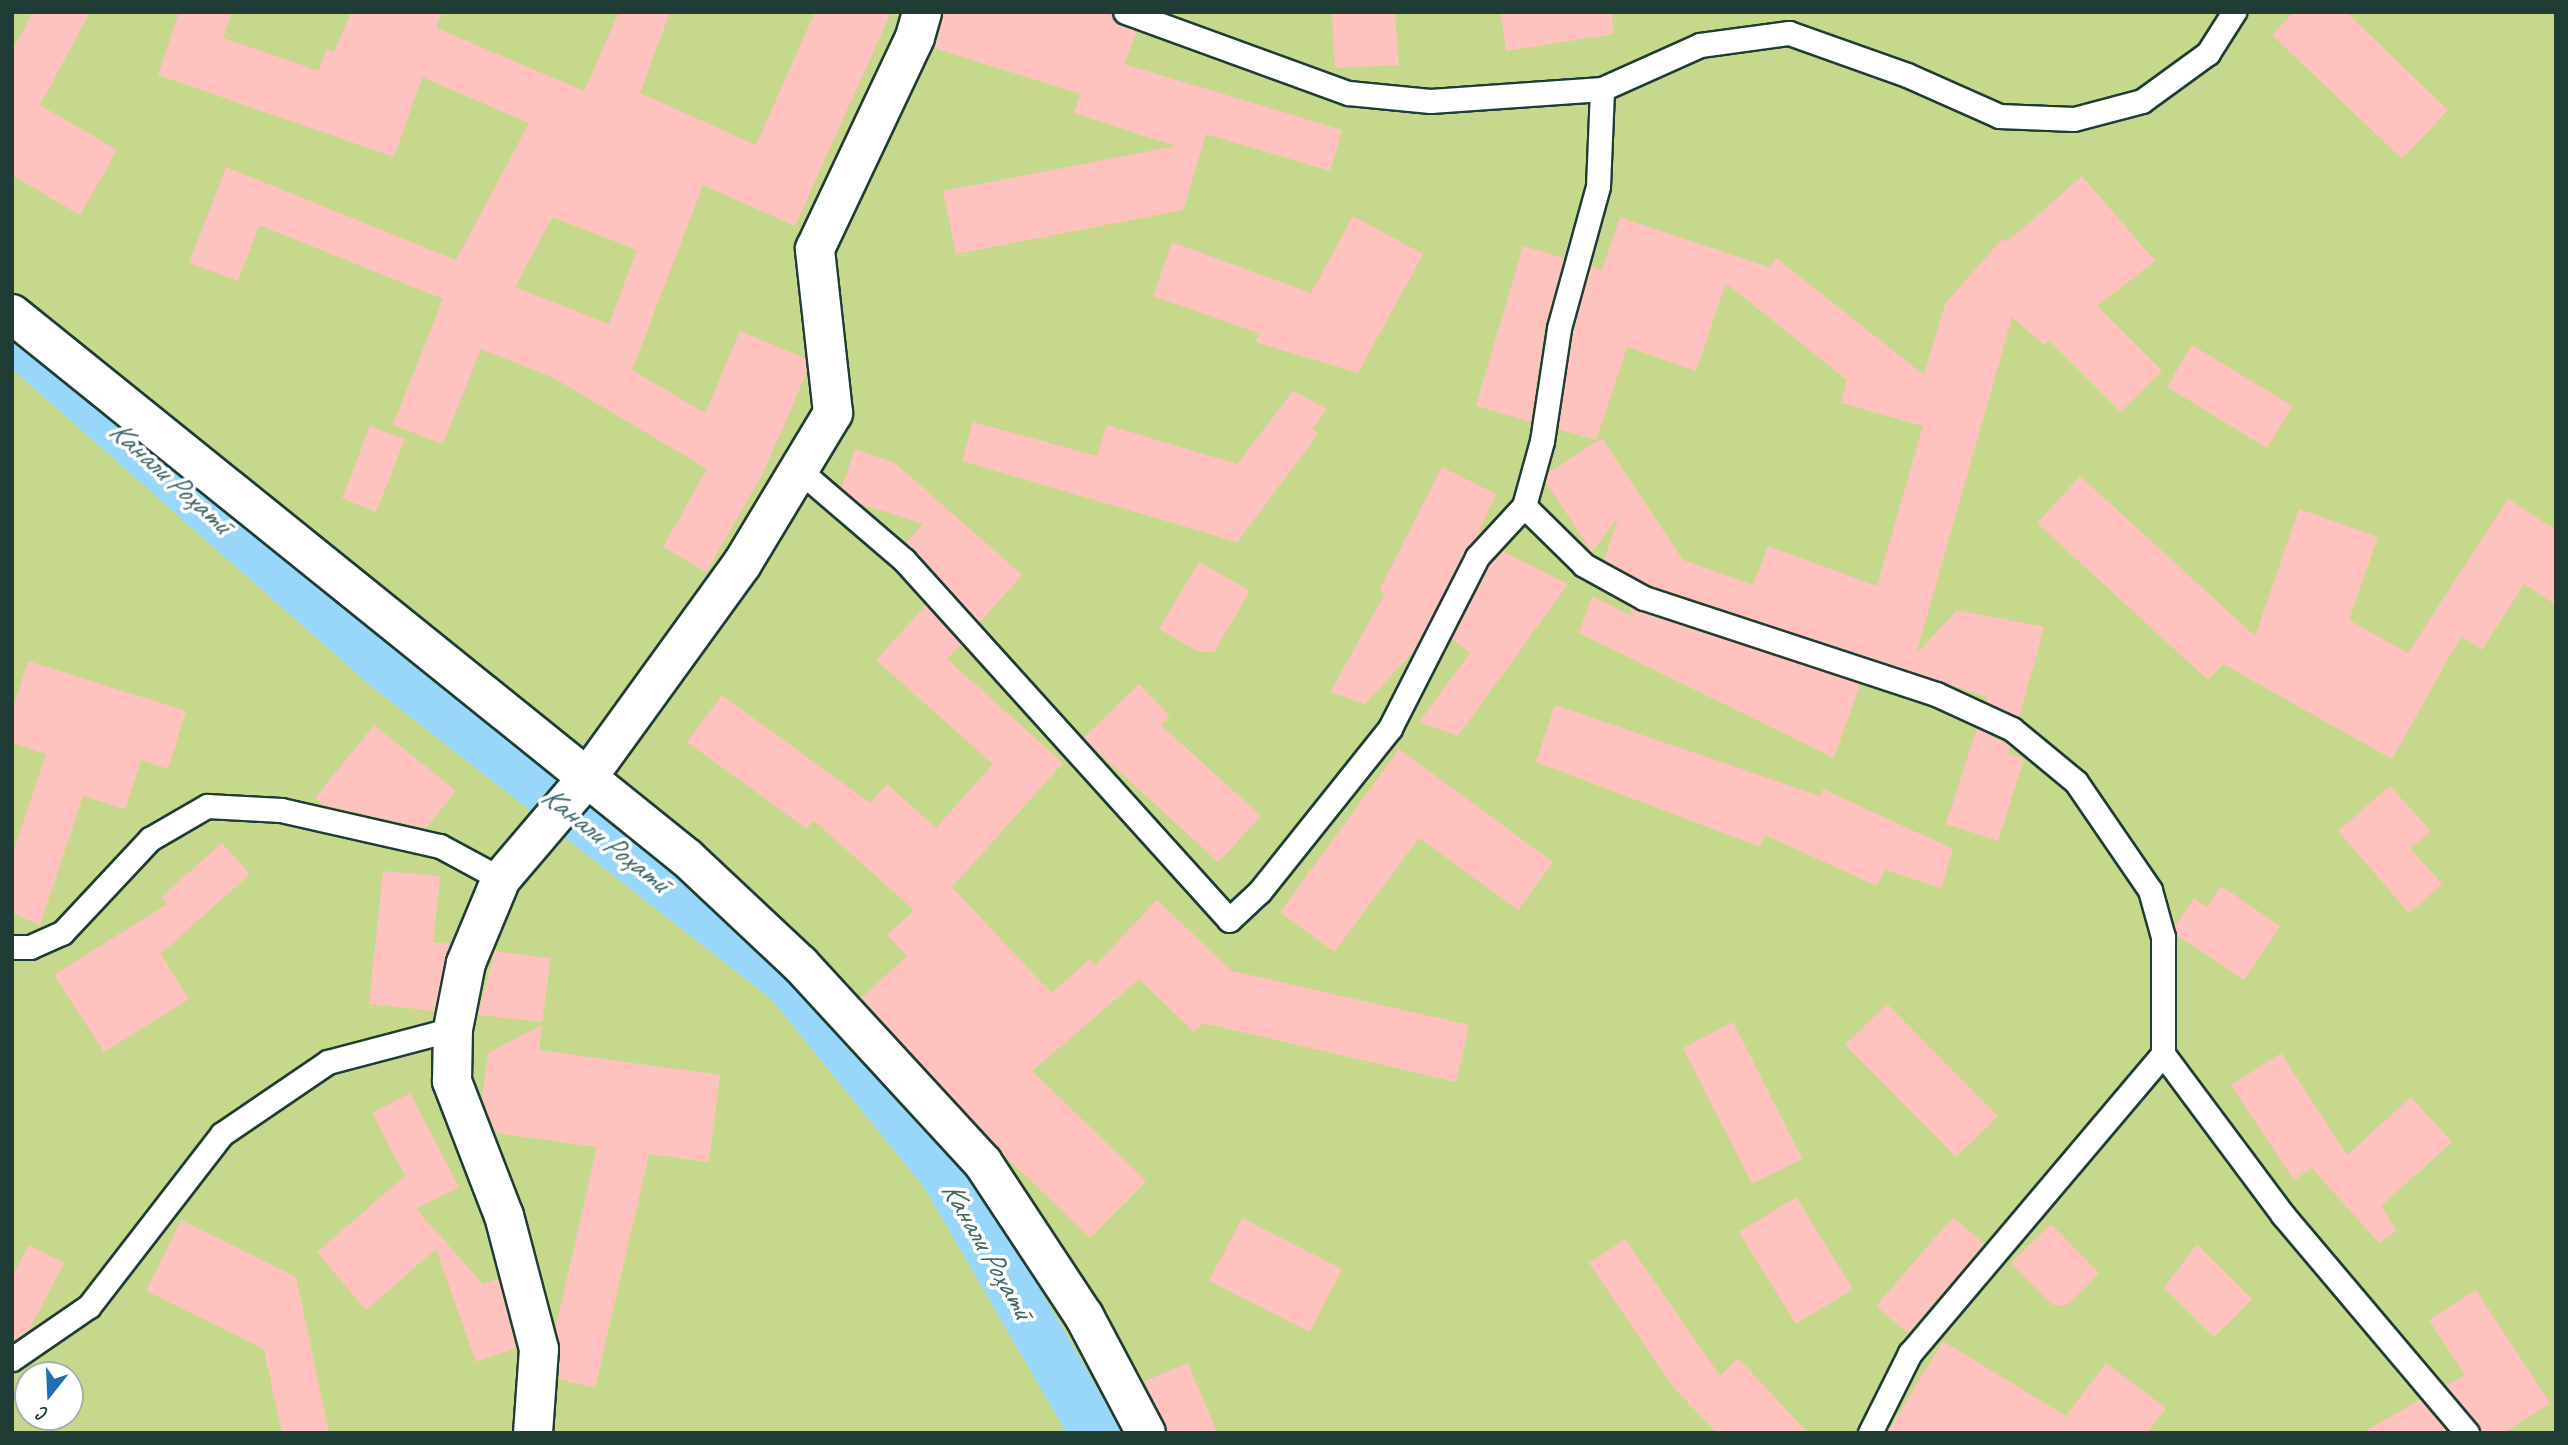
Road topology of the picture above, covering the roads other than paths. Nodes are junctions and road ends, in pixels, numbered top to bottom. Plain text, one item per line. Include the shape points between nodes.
1 (922, 12) edge
2 (1125, 12) edge
3 (2234, 12) edge
4 (1602, 89) junction
5 (12, 314) edge
6 (799, 470) junction
7 (1524, 506) junction
8 (578, 786) junction
9 (509, 870) junction
10 (12, 947) edge
11 (453, 1029) junction
12 (2163, 1054) junction
13 (12, 1359) edge
14 (533, 1433) edge
15 (1146, 1433) edge
16 (1870, 1433) edge
17 (2467, 1433) edge

1 - 6 street via 915,37 815,249 833,413
2 - 4 lane via 1348,93 1430,101
3 - 4 lane via 2208,54 2142,101 2074,118 1999,116 1907,75 1789,33 1700,45
4 - 7 lane via 1598,186 1559,328 1542,440
5 - 8 street
6 - 7 lane via 904,560 1229,920 1259,891 1390,728 1476,557
6 - 8 street via 742,564
7 - 12 lane via 1584,565 1644,598 1936,694 2012,729 2076,782 2150,890 2163,937
8 - 9 street
8 - 15 street via 688,858 800,964 983,1163 1084,1316
9 - 10 lane via 440,845 281,810 207,806 150,839 62,933 30,947
9 - 11 street via 466,963
11 - 13 lane via 328,1062 222,1134 89,1306
11 - 14 street via 452,1081 503,1216 539,1349
12 - 16 lane via 1910,1353
12 - 17 lane via 2283,1215

